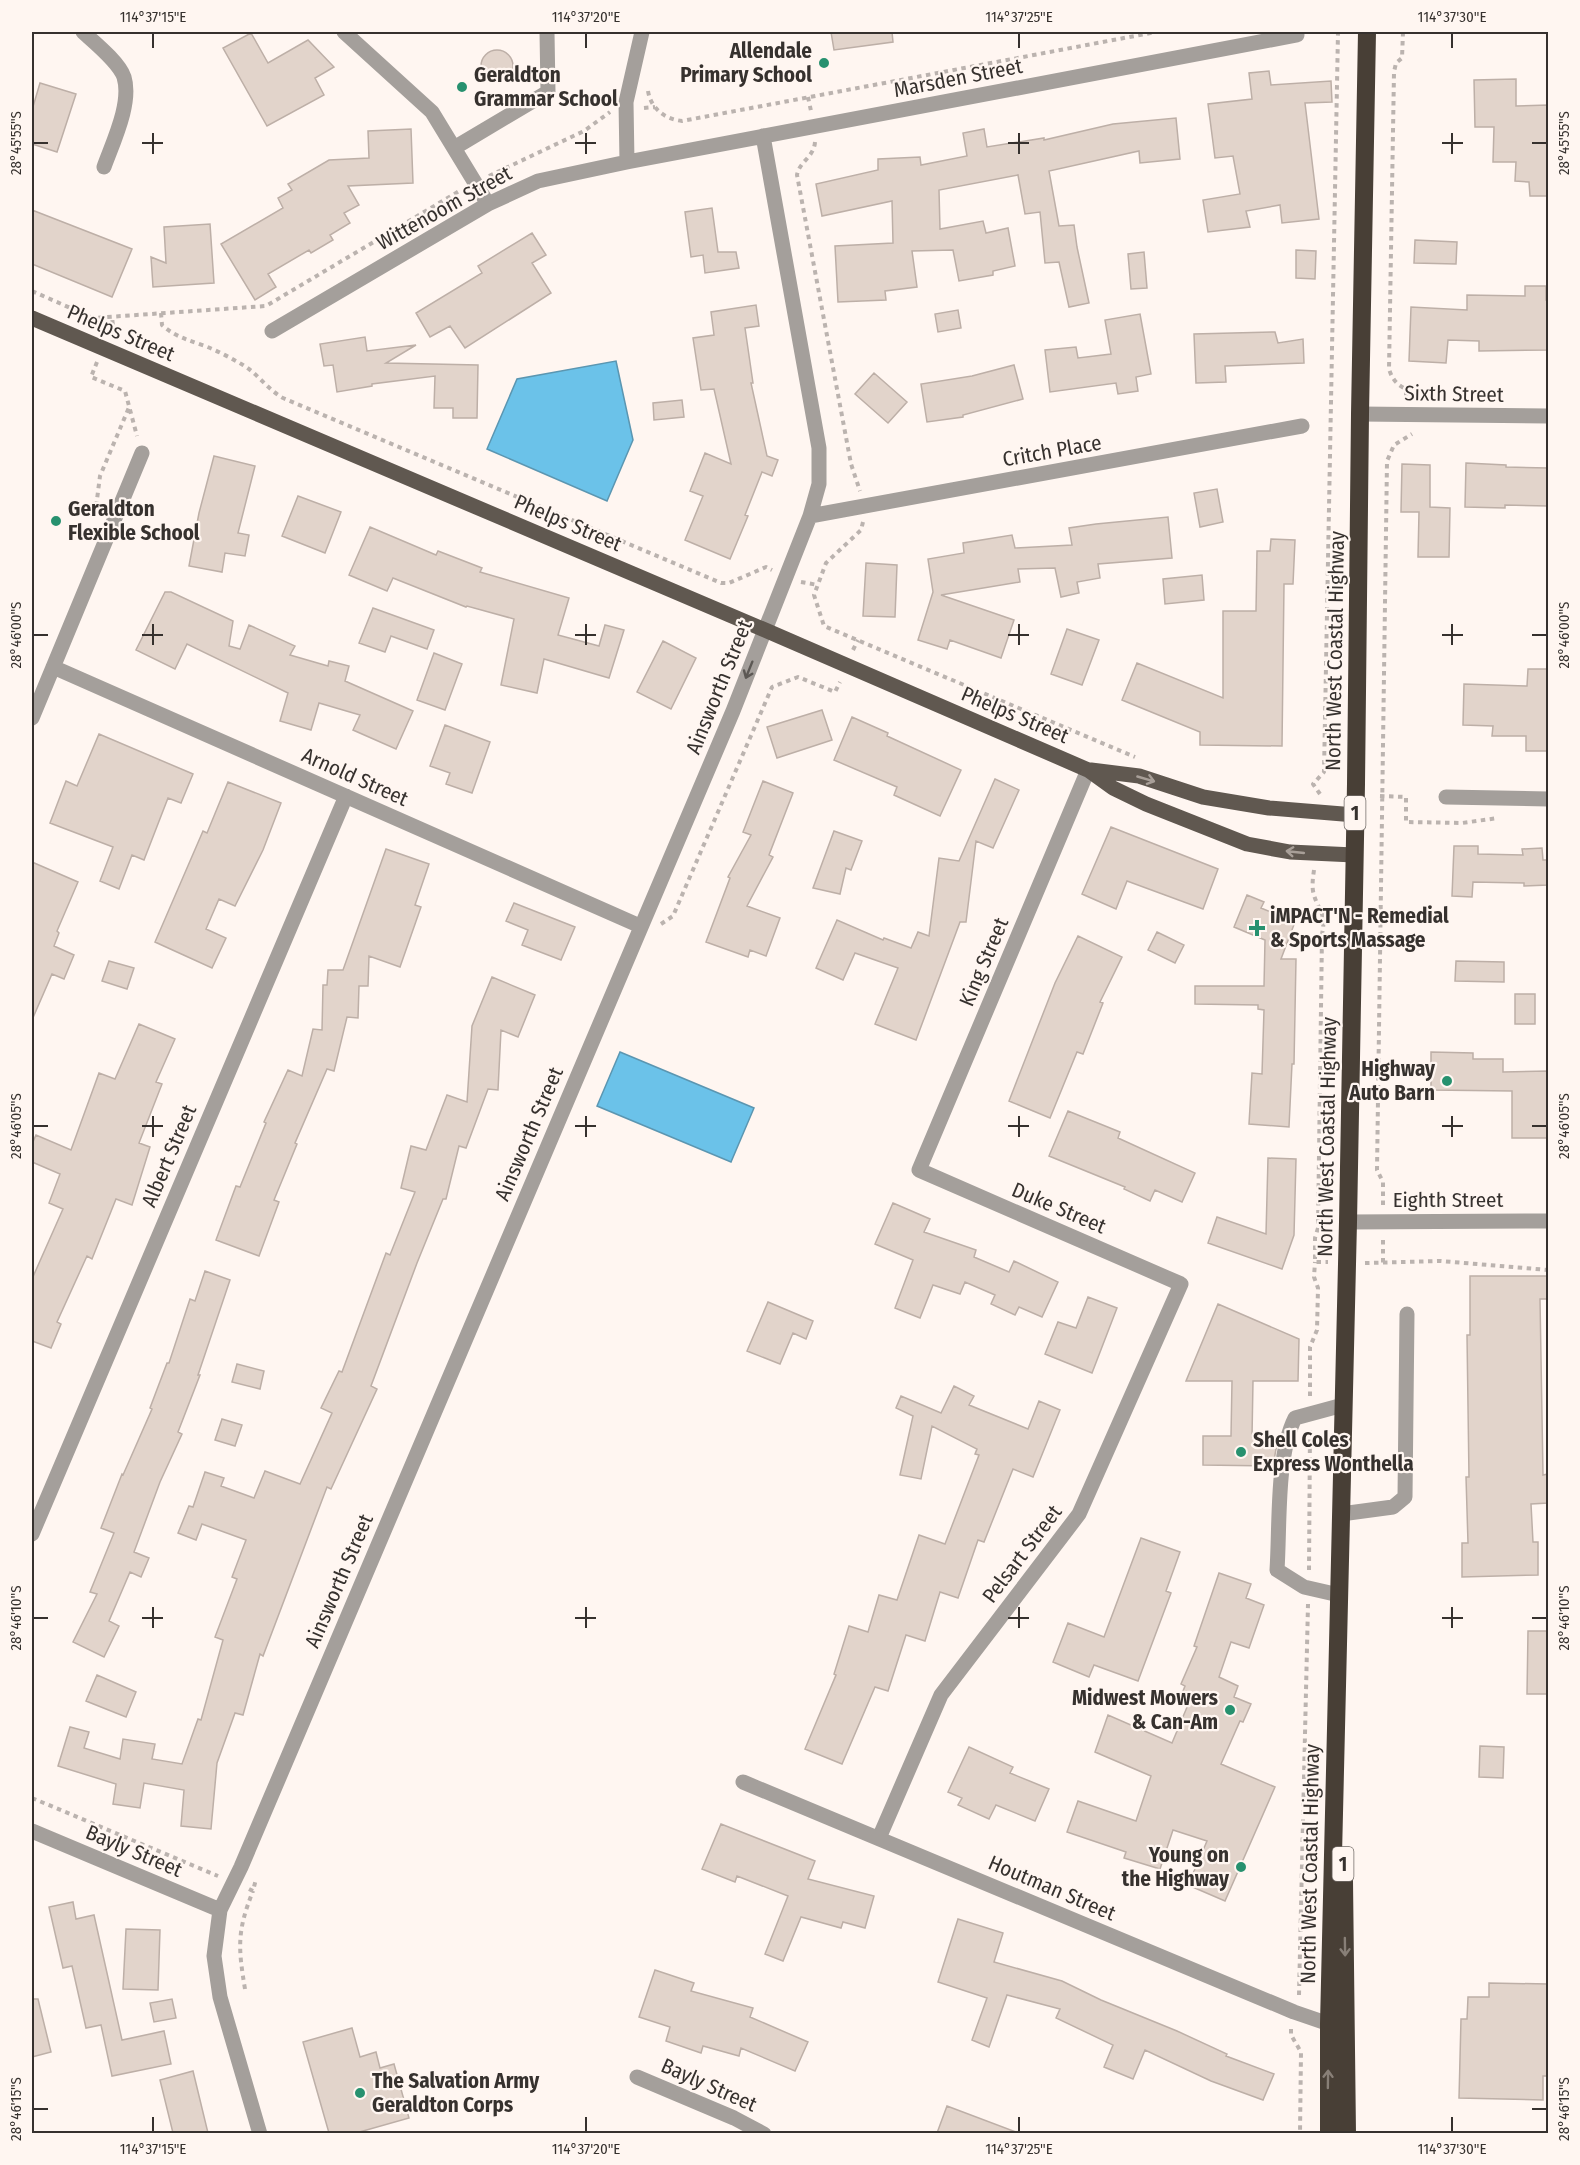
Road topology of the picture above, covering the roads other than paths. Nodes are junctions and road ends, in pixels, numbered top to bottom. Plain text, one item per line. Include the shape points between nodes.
1 (83, 32) edge
2 (344, 32) edge
3 (547, 32) edge
4 (642, 32) edge
5 (1367, 32) edge
6 (1297, 35) dead end
7 (763, 136) junction
8 (454, 148) junction
9 (627, 162) junction
10 (104, 167) dead end
11 (488, 204) junction
12 (32, 318) edge
13 (272, 331) dead end
14 (1360, 414) junction
15 (1548, 416) edge
16 (1302, 426) dead end
17 (142, 453) road end
18 (810, 516) junction
19 (765, 630) junction
20 (53, 667) junction
21 (32, 718) edge
22 (1088, 770) junction
23 (346, 796) junction
24 (1446, 797) dead end
25 (1548, 800) edge
26 (1355, 815) junction
27 (1354, 855) junction
28 (640, 926) junction
29 (919, 1170) joint
30 (1548, 1221) edge
31 (1348, 1222) junction
32 (1181, 1284) joint
33 (1407, 1314) dead end
34 (1343, 1405) junction
35 (1341, 1514) junction
36 (32, 1534) edge
37 (1339, 1595) junction
38 (743, 1782) dead end
39 (32, 1831) edge
40 (879, 1838) junction
41 (220, 1910) junction
42 (1338, 2025) junction
43 (637, 2077) dead end
44 (260, 2133) edge
45 (764, 2133) edge
46 (1329, 2133) edge
47 (1347, 2133) edge

1 - 10 street via 124,75 122,117
2 - 8 street via 432,112
3 - 8 street via 548,92
4 - 9 street via 626,102
5 - 14 highway, North West Coastal Highway / 1
6 - 7 street, Marsden Street
7 - 9 street, Marsden Street
7 - 18 street, Ainsworth Street via 819,448 819,483
8 - 11 street
9 - 11 street, Wittenoom Street via 538,181
11 - 13 street, Wittenoom Street
12 - 19 main road, Phelps Street
14 - 15 street, Sixth Street
14 - 26 highway, North West Coastal Highway / 1
16 - 18 street, Critch Place
17 - 20 street
18 - 19 street, Ainsworth Street
19 - 22 main road, Phelps Street
19 -> 28 street, Ainsworth Street
20 - 21 street
20 - 23 street, Arnold Street
22 -> 26 main road, Phelps Street via 1139,776 1203,797 1258,807
27 -> 22 main road, Phelps Street via 1290,852 1247,844 1146,804
22 - 29 street, King Street
23 - 28 street, Arnold Street
23 - 36 street, Albert Street
24 - 25 street
26 - 27 highway, North West Coastal Highway / 1
27 - 31 highway, North West Coastal Highway / 1
28 - 41 street, Ainsworth Street
29 - 32 street, Duke Street
30 - 31 street, Eighth Street
31 - 34 highway, North West Coastal Highway / 1
32 - 40 street, Pelsart Street via 1079,1514 941,1695
33 - 35 street via 1405,1497 1393,1507
34 - 35 highway, North West Coastal Highway / 1
34 - 37 street via 1295,1418 1288,1432 1277,1570 1304,1587
35 - 37 highway, North West Coastal Highway / 1
37 - 42 highway, North West Coastal Highway / 1
38 - 40 street, Houtman Street
39 - 41 street, Bayly Street
40 - 42 street, Houtman Street via 1283,2008
41 - 44 street, Ainsworth Street via 214,1956 220,1997
46 -> 42 highway, North West Coastal Highway / 1
42 - 47 highway, North West Coastal Highway / 1
43 - 45 street, Bayly Street

